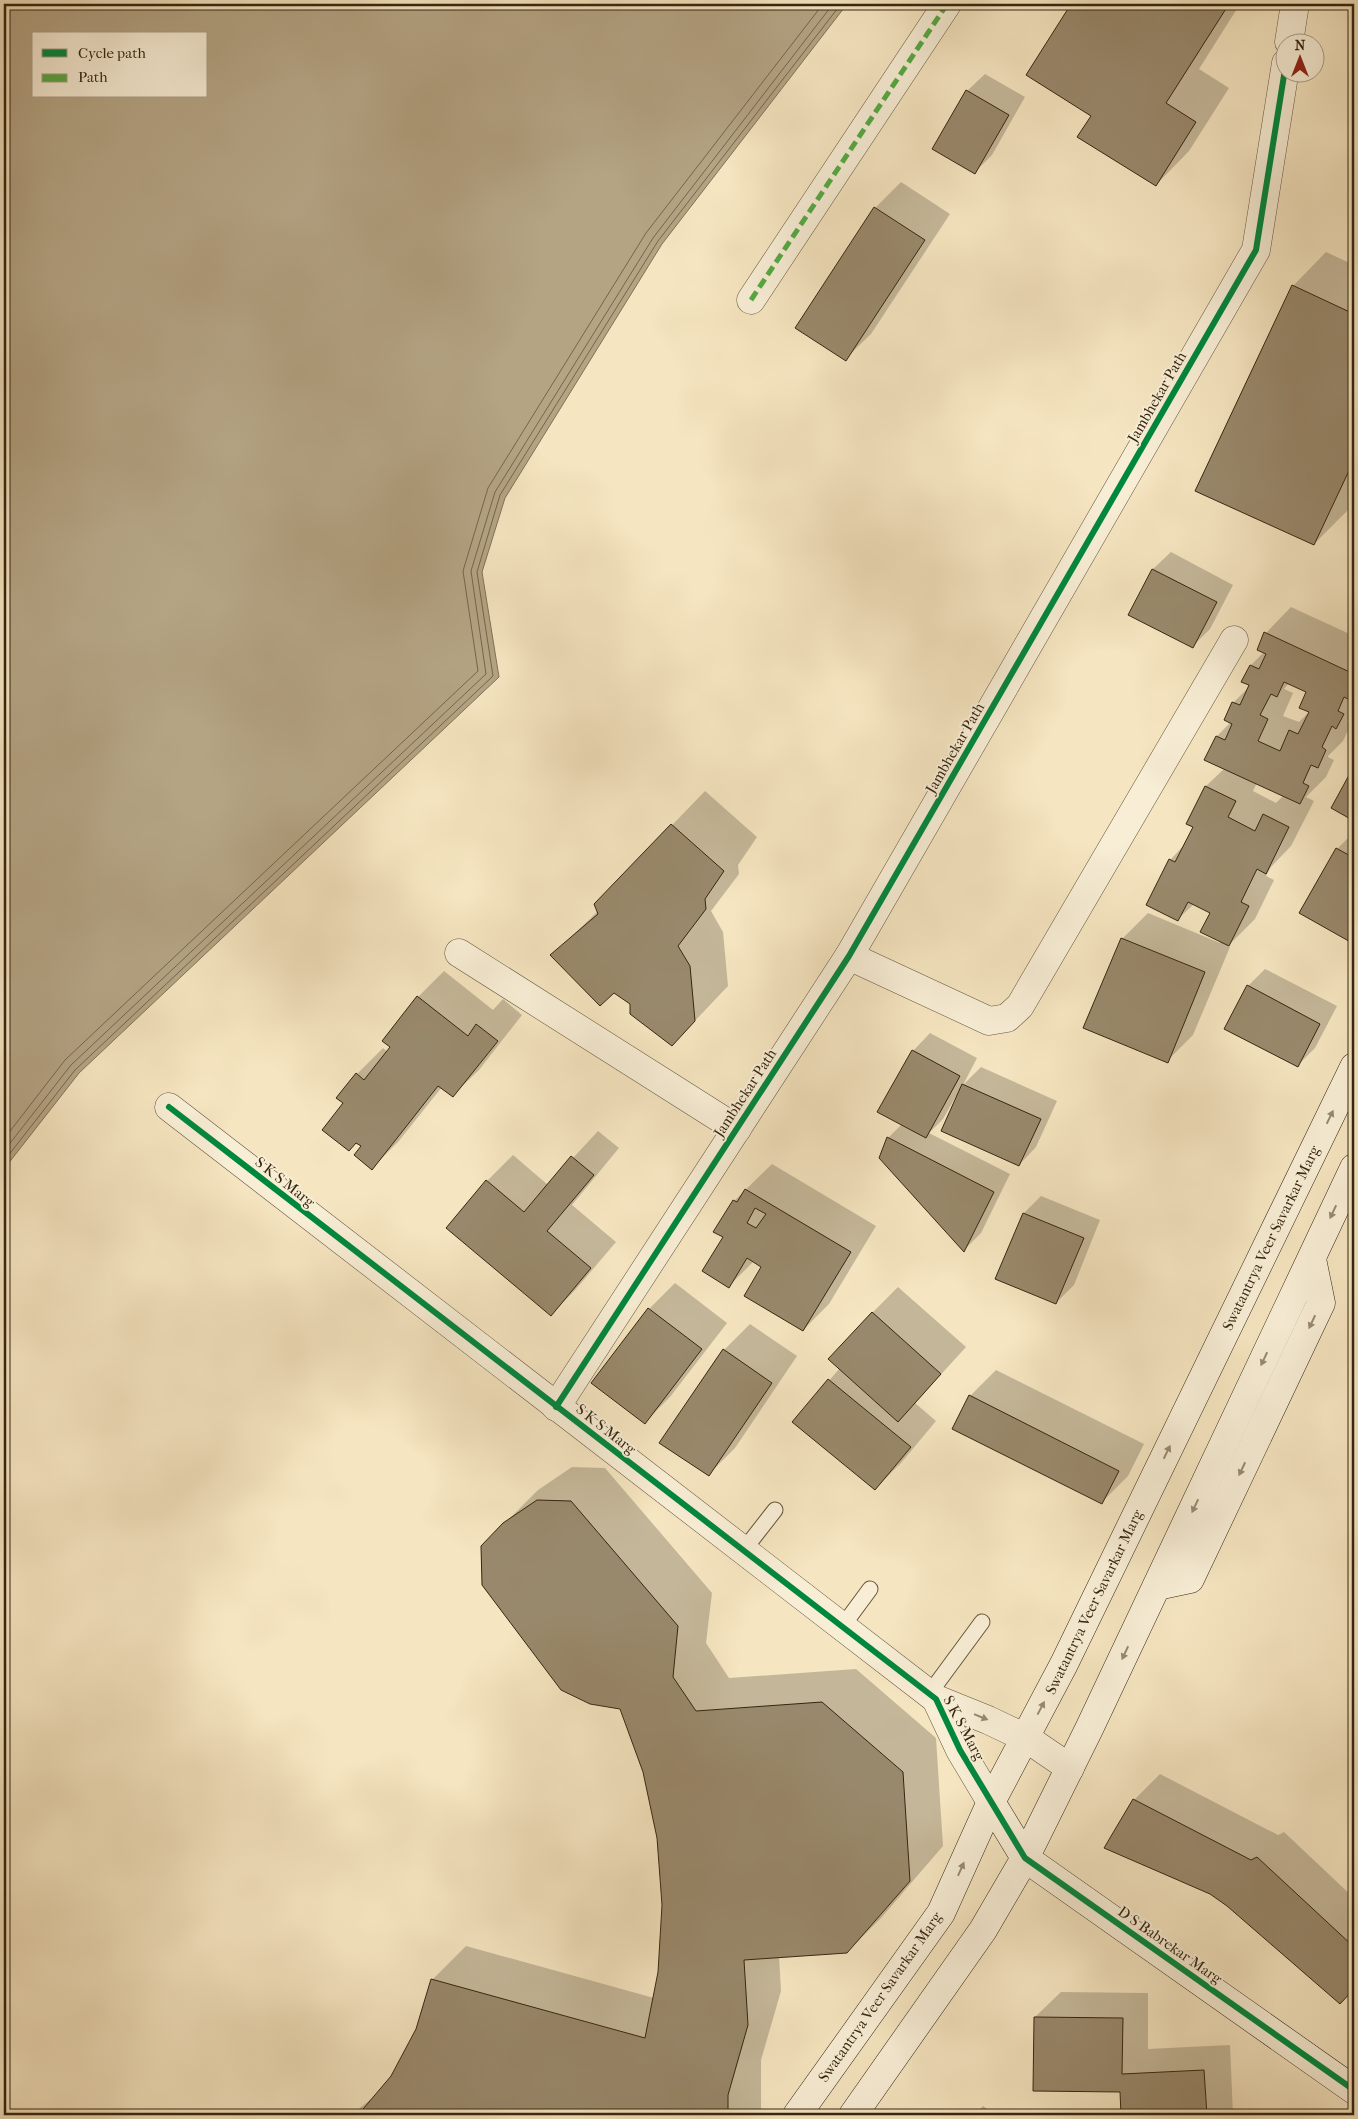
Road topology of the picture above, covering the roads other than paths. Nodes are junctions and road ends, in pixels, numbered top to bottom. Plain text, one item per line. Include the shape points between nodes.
1 (947, 4) edge
2 (1295, 4) edge
3 (1291, 32) edge
4 (1283, 82) edge
5 (751, 300) dead end
6 (1234, 640) dead end
7 (459, 953) dead end
8 (849, 956) junction
9 (1354, 1067) edge
10 (169, 1108) dead end
11 (737, 1129) junction
12 (1354, 1168) edge
13 (1312, 1259) junction
14 (556, 1407) junction
15 (1236, 1419) junction
16 (1260, 1432) junction
17 (775, 1510) dead end
18 (743, 1551) junction
19 (1157, 1586) junction
20 (870, 1589) dead end
21 (982, 1622) dead end
22 (842, 1627) junction
23 (932, 1696) junction
24 (1026, 1738) junction
25 (1070, 1768) junction
26 (991, 1802) junction
27 (1025, 1858) junction
28 (1354, 2090) edge
29 (797, 2115) edge
30 (853, 2115) edge

1 - 5 street
2 - 3 street
4 - 8 street, Jambhekar Path via 1256,250
6 - 8 street via 1020,1006 1007,1018 989,1021
7 - 11 street
8 - 11 street, Jambhekar Path
24 -> 9 street, Swatantrya Veer Savarkar Marg
10 - 14 street, S K S Marg
11 - 14 street, Jambhekar Path
12 -> 13 street
13 -> 15 street
13 -> 16 street via 1321,1303
14 - 18 street, S K S Marg
15 - 16 street
15 -> 19 street
16 -> 19 street via 1190,1579
17 - 18 lane
18 - 22 street, S K S Marg
19 -> 25 street
20 - 22 lane
21 - 23 lane
22 - 23 street, S K S Marg
23 -> 24 street
23 - 26 street, S K S Marg
24 - 25 street
24 - 26 street, Swatantrya Veer Savarkar Marg
25 - 27 street
26 - 27 street, D S Babrekar Marg
29 -> 26 street, Swatantrya Veer Savarkar Marg via 941,1913
27 - 28 street, D S Babrekar Marg
27 - 30 street via 983,1930

